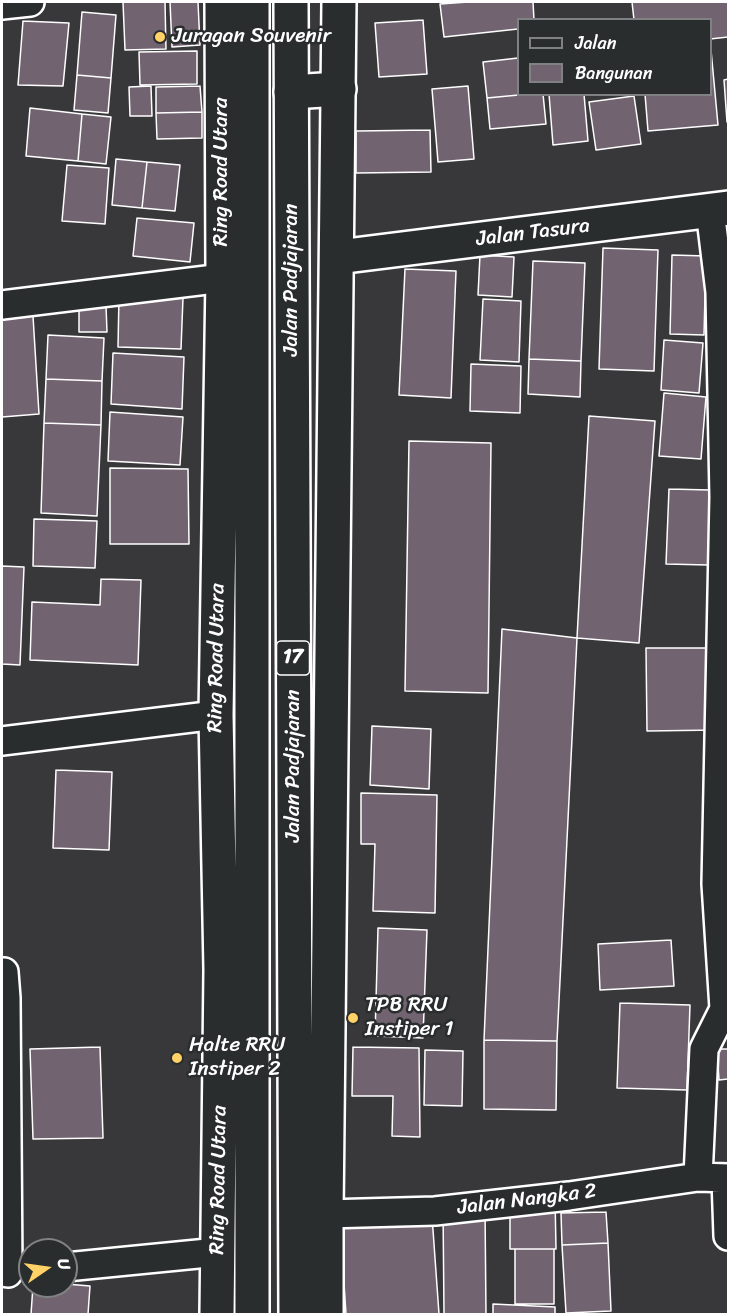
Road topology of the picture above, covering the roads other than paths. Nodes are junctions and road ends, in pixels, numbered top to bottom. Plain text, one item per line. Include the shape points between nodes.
1 (30, 2) edge
2 (222, 2) edge
3 (252, 2) edge
4 (291, 2) edge
5 (339, 2) edge
6 (2, 5) edge
7 (339, 89) junction
8 (291, 92) junction
9 (720, 209) edge
10 (338, 257) junction
11 (223, 278) junction
12 (2, 305) edge
13 (216, 715) junction
14 (2, 741) edge
15 (237, 971) junction
16 (4, 972) dead end
17 (698, 1178) junction
18 (727, 1179) edge
19 (326, 1214) junction
20 (729, 1236) edge
21 (218, 1252) junction
22 (78, 1266) edge
23 (13, 1273) edge
24 (217, 1314) edge
25 (252, 1314) edge
26 (296, 1314) edge
27 (326, 1314) edge

1 - 6 street
2 - 11 main road, Ring Road Utara
3 - 15 main road, Jalan Padjajaran / 17
4 - 8 main road, Jalan Padjajaran / 17
5 - 7 main road
7 - 8 main road
7 - 10 main road
8 - 26 main road, Jalan Padjajaran / 17
9 - 10 main road, Jalan Tasura
9 - 17 street via 724,486 716,884 724,1009 704,1049
10 - 19 main road
11 - 12 street
11 - 13 main road, Ring Road Utara
13 - 14 street
13 - 15 main road, Ring Road Utara
15 - 21 main road, Ring Road Utara
15 - 25 main road, Jalan Padjajaran / 17
16 - 23 street
17 - 18 street, Jalan Nangka 2
17 - 19 street, Jalan Nangka 2 via 435,1212
18 - 20 street
19 - 27 main road
21 - 22 street
21 - 24 main road, Ring Road Utara

